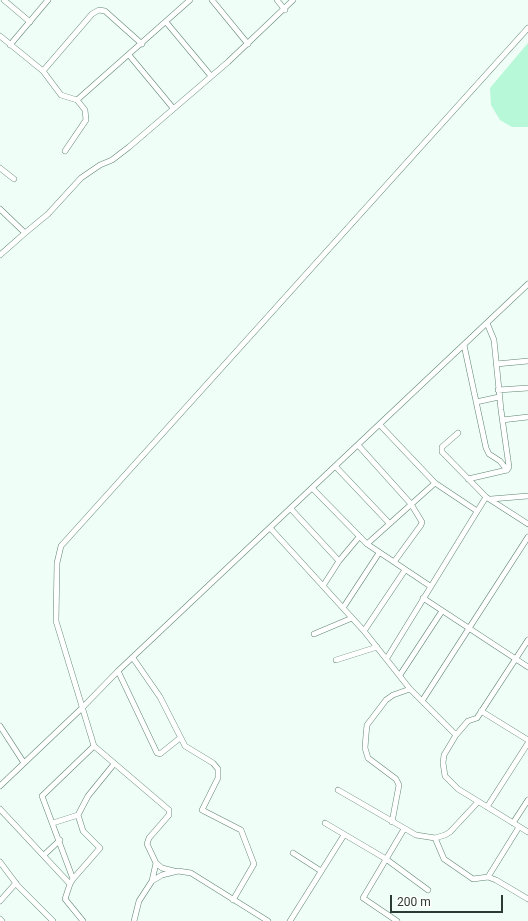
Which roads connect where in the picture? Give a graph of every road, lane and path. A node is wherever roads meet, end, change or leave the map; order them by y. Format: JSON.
{"nodes":[{"id":1,"x":4,"y":0,"type":"edge"},
{"id":2,"x":48,"y":0,"type":"edge"},
{"id":3,"x":190,"y":0,"type":"edge"},
{"id":4,"x":212,"y":0,"type":"edge"},
{"id":5,"x":277,"y":0,"type":"edge"},
{"id":6,"x":294,"y":0,"type":"edge"},
{"id":7,"x":285,"y":10,"type":"junction"},
{"id":8,"x":30,"y":22,"type":"junction"},
{"id":9,"x":166,"y":22,"type":"junction"},
{"id":10,"x":528,"y":28,"type":"edge"},
{"id":11,"x":0,"y":36,"type":"edge"},
{"id":12,"x":142,"y":44,"type":"junction"},
{"id":13,"x":248,"y":44,"type":"junction"},
{"id":14,"x":10,"y":45,"type":"junction"},
{"id":15,"x":129,"y":55,"type":"junction"},
{"id":16,"x":43,"y":70,"type":"junction"},
{"id":17,"x":211,"y":76,"type":"junction"},
{"id":18,"x":77,"y":100,"type":"junction"},
{"id":19,"x":173,"y":108,"type":"junction"},
{"id":20,"x":65,"y":150,"type":"dead end"},
{"id":21,"x":0,"y":168,"type":"edge"},
{"id":22,"x":14,"y":179,"type":"dead end"},
{"id":23,"x":0,"y":209,"type":"edge"},
{"id":24,"x":25,"y":233,"type":"junction"},
{"id":25,"x":0,"y":255,"type":"edge"},
{"id":26,"x":528,"y":284,"type":"edge"},
{"id":27,"x":522,"y":290,"type":"junction"},
{"id":28,"x":528,"y":294,"type":"edge"},
{"id":29,"x":487,"y":323,"type":"junction"},
{"id":30,"x":464,"y":345,"type":"junction"},
{"id":31,"x":528,"y":361,"type":"edge"},
{"id":32,"x":496,"y":364,"type":"junction"},
{"id":33,"x":528,"y":388,"type":"edge"},
{"id":34,"x":498,"y":390,"type":"junction"},
{"id":35,"x":499,"y":397,"type":"junction"},
{"id":36,"x":476,"y":402,"type":"junction"},
{"id":37,"x":528,"y":417,"type":"edge"},
{"id":38,"x":502,"y":420,"type":"junction"},
{"id":39,"x":380,"y":425,"type":"junction"},
{"id":40,"x":458,"y":433,"type":"dead end"},
{"id":41,"x":358,"y":445,"type":"junction"},
{"id":42,"x":336,"y":467,"type":"junction"},
{"id":43,"x":508,"y":470,"type":"junction"},
{"id":44,"x":468,"y":479,"type":"junction"},
{"id":45,"x":435,"y":483,"type":"junction"},
{"id":46,"x":313,"y":489,"type":"junction"},
{"id":47,"x":528,"y":496,"type":"edge"},
{"id":48,"x":488,"y":498,"type":"junction"},
{"id":49,"x":411,"y":504,"type":"junction"},
{"id":50,"x":291,"y":509,"type":"junction"},
{"id":51,"x":477,"y":511,"type":"junction"},
{"id":52,"x":389,"y":523,"type":"junction"},
{"id":53,"x":528,"y":524,"type":"edge"},
{"id":54,"x":271,"y":529,"type":"junction"},
{"id":55,"x":359,"y":537,"type":"junction"},
{"id":56,"x":528,"y":537,"type":"edge"},
{"id":57,"x":367,"y":544,"type":"junction"},
{"id":58,"x":379,"y":553,"type":"junction"},
{"id":59,"x":339,"y":561,"type":"junction"},
{"id":60,"x":394,"y":562,"type":"junction"},
{"id":61,"x":405,"y":570,"type":"junction"},
{"id":62,"x":323,"y":586,"type":"junction"},
{"id":63,"x":430,"y":586,"type":"junction"},
{"id":64,"x":423,"y":598,"type":"junction"},
{"id":65,"x":343,"y":608,"type":"junction"},
{"id":66,"x":442,"y":611,"type":"junction"},
{"id":67,"x":352,"y":618,"type":"junction"},
{"id":68,"x":469,"y":629,"type":"junction"},
{"id":69,"x":364,"y":630,"type":"junction"},
{"id":70,"x":314,"y":634,"type":"dead end"},
{"id":71,"x":528,"y":640,"type":"edge"},
{"id":72,"x":377,"y":647,"type":"junction"},
{"id":73,"x":133,"y":658,"type":"junction"},
{"id":74,"x":386,"y":658,"type":"junction"},
{"id":75,"x":515,"y":659,"type":"junction"},
{"id":76,"x":336,"y":660,"type":"dead end"},
{"id":77,"x":528,"y":667,"type":"edge"},
{"id":78,"x":118,"y":671,"type":"junction"},
{"id":79,"x":400,"y":674,"type":"junction"},
{"id":80,"x":410,"y":689,"type":"junction"},
{"id":81,"x":422,"y":701,"type":"junction"},
{"id":82,"x":82,"y":708,"type":"junction"},
{"id":83,"x":481,"y":711,"type":"junction"},
{"id":84,"x":0,"y":726,"type":"edge"},
{"id":85,"x":456,"y":735,"type":"junction"},
{"id":86,"x":180,"y":738,"type":"junction"},
{"id":87,"x":528,"y":740,"type":"edge"},
{"id":88,"x":528,"y":743,"type":"edge"},
{"id":89,"x":94,"y":746,"type":"junction"},
{"id":90,"x":24,"y":763,"type":"junction"},
{"id":91,"x":114,"y":764,"type":"junction"},
{"id":92,"x":0,"y":786,"type":"edge"},
{"id":93,"x":338,"y":790,"type":"dead end"},
{"id":94,"x":528,"y":800,"type":"edge"},
{"id":95,"x":478,"y":802,"type":"junction"},
{"id":96,"x":487,"y":807,"type":"junction"},
{"id":97,"x":0,"y":809,"type":"edge"},
{"id":98,"x":78,"y":815,"type":"junction"},
{"id":99,"x":392,"y":822,"type":"junction"},
{"id":100,"x":53,"y":823,"type":"junction"},
{"id":101,"x":325,"y":823,"type":"dead end"},
{"id":102,"x":513,"y":823,"type":"junction"},
{"id":103,"x":528,"y":825,"type":"edge"},
{"id":104,"x":520,"y":828,"type":"junction"},
{"id":105,"x":404,"y":829,"type":"junction"},
{"id":106,"x":528,"y":832,"type":"edge"},
{"id":107,"x":344,"y":835,"type":"junction"},
{"id":108,"x":435,"y":838,"type":"junction"},
{"id":109,"x":60,"y":840,"type":"junction"},
{"id":110,"x":293,"y":853,"type":"dead end"},
{"id":111,"x":44,"y":855,"type":"junction"},
{"id":112,"x":386,"y":859,"type":"junction"},
{"id":113,"x":0,"y":862,"type":"edge"},
{"id":114,"x":156,"y":863,"type":"junction"},
{"id":115,"x":174,"y":871,"type":"junction"},
{"id":116,"x":321,"y":871,"type":"junction"},
{"id":117,"x":488,"y":878,"type":"junction"},
{"id":118,"x":72,"y":881,"type":"junction"},
{"id":119,"x":152,"y":881,"type":"junction"},
{"id":120,"x":16,"y":883,"type":"junction"},
{"id":121,"x":428,"y":890,"type":"dead end"},
{"id":122,"x":528,"y":899,"type":"edge"},
{"id":123,"x":233,"y":900,"type":"junction"},
{"id":124,"x":0,"y":901,"type":"edge"},
{"id":125,"x":53,"y":921,"type":"edge"},
{"id":126,"x":83,"y":921,"type":"edge"},
{"id":127,"x":134,"y":921,"type":"edge"},
{"id":128,"x":268,"y":921,"type":"edge"},
{"id":129,"x":290,"y":921,"type":"edge"},
{"id":130,"x":396,"y":921,"type":"edge"}],
"edges":[{"from":1,"to":8,"type":"street"},
{"from":2,"to":8,"type":"street"},
{"from":3,"to":9,"type":"street"},
{"from":4,"to":13,"type":"street"},
{"from":5,"to":7,"type":"street"},
{"from":6,"to":7,"type":"street"},
{"from":7,"to":13,"type":"street"},
{"from":8,"to":14,"type":"street"},
{"from":9,"to":12,"type":"street"},
{"from":9,"to":17,"type":"street"},
{"from":10,"to":82,"type":"street"},
{"from":11,"to":14,"type":"street"},
{"from":12,"to":15,"type":"street"},
{"from":12,"to":16,"type":"street"},
{"from":13,"to":17,"type":"street"},
{"from":14,"to":16,"type":"street"},
{"from":15,"to":18,"type":"street"},
{"from":15,"to":19,"type":"street"},
{"from":16,"to":18,"type":"street"},
{"from":17,"to":19,"type":"street"},
{"from":18,"to":20,"type":"street"},
{"from":19,"to":24,"type":"street"},
{"from":21,"to":22,"type":"street"},
{"from":23,"to":24,"type":"street"},
{"from":24,"to":25,"type":"street"},
{"from":26,"to":27,"type":"street"},
{"from":27,"to":28,"type":"street"},
{"from":27,"to":29,"type":"street"},
{"from":29,"to":30,"type":"street"},
{"from":29,"to":32,"type":"street"},
{"from":30,"to":36,"type":"street"},
{"from":30,"to":39,"type":"street"},
{"from":31,"to":32,"type":"street"},
{"from":32,"to":34,"type":"street"},
{"from":33,"to":34,"type":"street"},
{"from":34,"to":35,"type":"street"},
{"from":35,"to":36,"type":"street"},
{"from":35,"to":38,"type":"street"},
{"from":36,"to":43,"type":"street"},
{"from":37,"to":38,"type":"street"},
{"from":38,"to":43,"type":"street"},
{"from":39,"to":41,"type":"street"},
{"from":39,"to":45,"type":"street"},
{"from":40,"to":44,"type":"street"},
{"from":41,"to":42,"type":"street"},
{"from":41,"to":49,"type":"street"},
{"from":42,"to":46,"type":"street"},
{"from":42,"to":52,"type":"street"},
{"from":43,"to":44,"type":"street"},
{"from":44,"to":48,"type":"street"},
{"from":45,"to":49,"type":"street"},
{"from":45,"to":51,"type":"street"},
{"from":46,"to":50,"type":"street"},
{"from":46,"to":55,"type":"street"},
{"from":47,"to":48,"type":"street"},
{"from":48,"to":51,"type":"street"},
{"from":48,"to":53,"type":"street"},
{"from":49,"to":52,"type":"street"},
{"from":49,"to":60,"type":"street"},
{"from":50,"to":54,"type":"street"},
{"from":50,"to":59,"type":"street"},
{"from":51,"to":63,"type":"street"},
{"from":52,"to":57,"type":"street"},
{"from":54,"to":62,"type":"street"},
{"from":54,"to":73,"type":"street"},
{"from":55,"to":57,"type":"street"},
{"from":55,"to":59,"type":"street"},
{"from":56,"to":68,"type":"street"},
{"from":57,"to":58,"type":"street"},
{"from":58,"to":60,"type":"street"},
{"from":58,"to":65,"type":"street"},
{"from":59,"to":62,"type":"street"},
{"from":60,"to":61,"type":"street"},
{"from":61,"to":63,"type":"street"},
{"from":61,"to":69,"type":"street"},
{"from":62,"to":65,"type":"street"},
{"from":63,"to":64,"type":"street"},
{"from":64,"to":66,"type":"street"},
{"from":64,"to":74,"type":"street"},
{"from":65,"to":67,"type":"street"},
{"from":66,"to":68,"type":"street"},
{"from":66,"to":79,"type":"street"},
{"from":67,"to":69,"type":"street"},
{"from":67,"to":70,"type":"street"},
{"from":68,"to":75,"type":"street"},
{"from":68,"to":81,"type":"street"},
{"from":69,"to":72,"type":"street"},
{"from":71,"to":75,"type":"street"},
{"from":72,"to":74,"type":"street"},
{"from":72,"to":76,"type":"street"},
{"from":73,"to":78,"type":"street"},
{"from":73,"to":86,"type":"street"},
{"from":74,"to":79,"type":"street"},
{"from":75,"to":77,"type":"street"},
{"from":75,"to":83,"type":"street"},
{"from":78,"to":82,"type":"street"},
{"from":78,"to":86,"type":"street"},
{"from":79,"to":80,"type":"street"},
{"from":80,"to":81,"type":"street"},
{"from":80,"to":99,"type":"street"},
{"from":81,"to":85,"type":"street"},
{"from":82,"to":89,"type":"street"},
{"from":82,"to":90,"type":"street"},
{"from":83,"to":85,"type":"street"},
{"from":83,"to":87,"type":"street"},
{"from":84,"to":90,"type":"street"},
{"from":85,"to":95,"type":"street"},
{"from":86,"to":123,"type":"street"},
{"from":88,"to":96,"type":"street"},
{"from":89,"to":91,"type":"street"},
{"from":89,"to":100,"type":"street"},
{"from":90,"to":92,"type":"street"},
{"from":91,"to":98,"type":"street"},
{"from":91,"to":114,"type":"street"},
{"from":93,"to":99,"type":"street"},
{"from":94,"to":102,"type":"street"},
{"from":95,"to":96,"type":"street"},
{"from":95,"to":108,"type":"street"},
{"from":96,"to":102,"type":"street"},
{"from":97,"to":111,"type":"street"},
{"from":98,"to":100,"type":"street"},
{"from":98,"to":118,"type":"street"},
{"from":99,"to":105,"type":"street"},
{"from":100,"to":109,"type":"street"},
{"from":101,"to":107,"type":"street"},
{"from":102,"to":104,"type":"street"},
{"from":103,"to":104,"type":"street"},
{"from":104,"to":106,"type":"street"},
{"from":104,"to":117,"type":"street"},
{"from":105,"to":108,"type":"street"},
{"from":105,"to":112,"type":"street"},
{"from":107,"to":112,"type":"street"},
{"from":107,"to":116,"type":"street"},
{"from":108,"to":117,"type":"street"},
{"from":109,"to":111,"type":"street"},
{"from":109,"to":118,"type":"street"},
{"from":110,"to":116,"type":"street"},
{"from":111,"to":118,"type":"street"},
{"from":112,"to":121,"type":"street"},
{"from":112,"to":130,"type":"street"},
{"from":113,"to":120,"type":"street"},
{"from":114,"to":115,"type":"street"},
{"from":114,"to":119,"type":"street"},
{"from":115,"to":119,"type":"street"},
{"from":115,"to":123,"type":"street"},
{"from":116,"to":129,"type":"street"},
{"from":117,"to":122,"type":"street"},
{"from":118,"to":126,"type":"street"},
{"from":119,"to":127,"type":"street"},
{"from":120,"to":124,"type":"street"},
{"from":120,"to":125,"type":"street"},
{"from":123,"to":128,"type":"street"}]}
